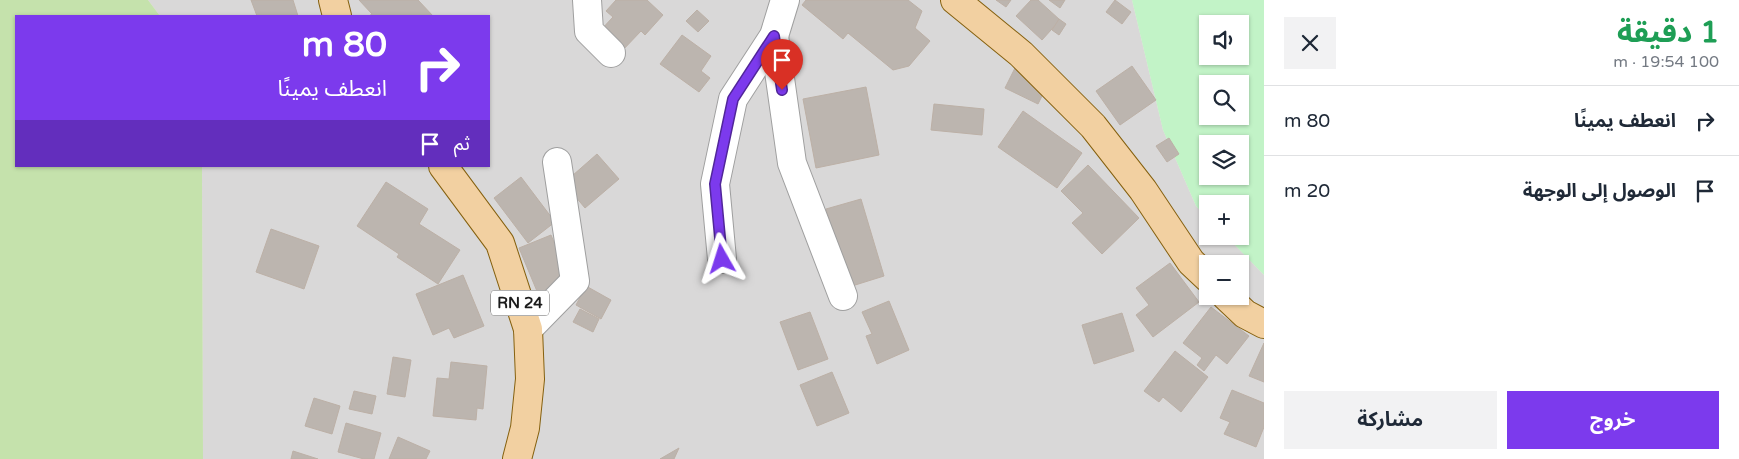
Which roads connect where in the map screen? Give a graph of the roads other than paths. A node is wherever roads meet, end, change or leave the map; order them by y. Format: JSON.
{"nodes":[{"id":1,"x":333,"y":0,"type":"edge"},
{"id":2,"x":587,"y":0,"type":"edge"},
{"id":3,"x":786,"y":0,"type":"edge"},
{"id":4,"x":954,"y":0,"type":"edge"},
{"id":5,"x":337,"y":15,"type":"edge"},
{"id":6,"x":774,"y":36,"type":"junction"},
{"id":7,"x":611,"y":53,"type":"dead end"},
{"id":8,"x":557,"y":162,"type":"dead end"},
{"id":9,"x":444,"y":167,"type":"edge"},
{"id":10,"x":722,"y":259,"type":"dead end"},
{"id":11,"x":1199,"y":270,"type":"edge"},
{"id":12,"x":843,"y":296,"type":"dead end"},
{"id":13,"x":1235,"y":305,"type":"edge"},
{"id":14,"x":1264,"y":324,"type":"edge"},
{"id":15,"x":528,"y":329,"type":"junction"},
{"id":16,"x":517,"y":459,"type":"edge"}],
"edges":[{"from":1,"to":5,"type":"main road"},
{"from":2,"to":7,"type":"street"},
{"from":3,"to":6,"type":"street"},
{"from":4,"to":11,"type":"main road"},
{"from":6,"to":10,"type":"street"},
{"from":6,"to":12,"type":"street"},
{"from":8,"to":15,"type":"street"},
{"from":9,"to":15,"type":"main road","number":"RN 24"},
{"from":13,"to":14,"type":"main road"},
{"from":15,"to":16,"type":"main road","number":"RN 24"}]}
